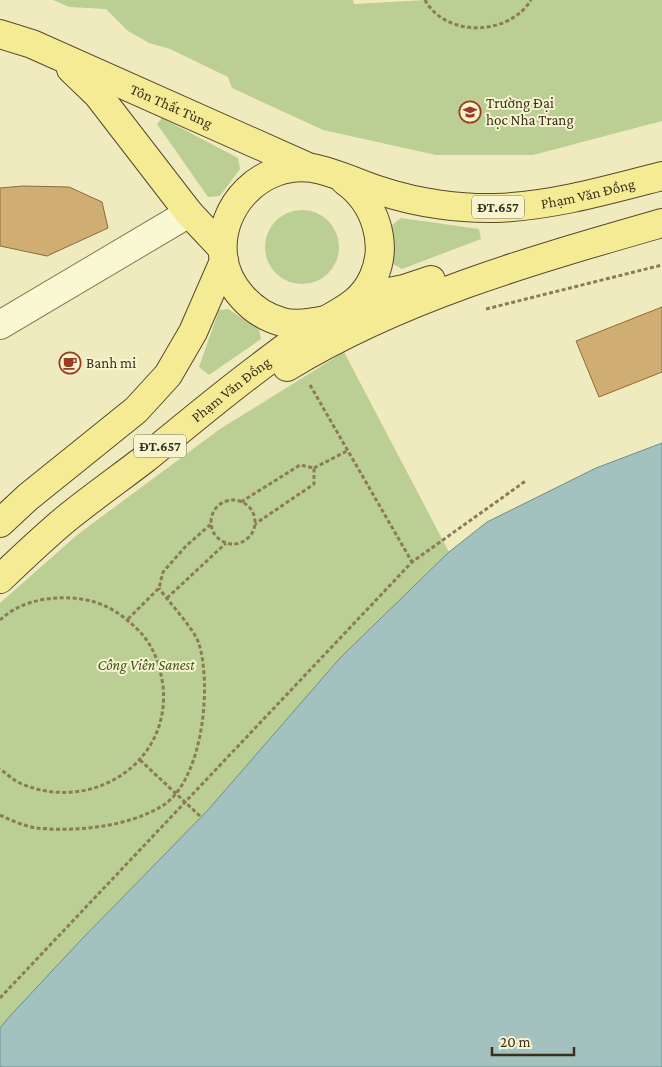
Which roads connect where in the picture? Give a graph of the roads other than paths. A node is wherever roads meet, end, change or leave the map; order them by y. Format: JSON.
{"nodes":[{"id":1,"x":0,"y":34,"type":"edge"},
{"id":2,"x":32,"y":44,"type":"junction"},
{"id":3,"x":324,"y":172,"type":"junction"},
{"id":4,"x":662,"y":176,"type":"edge"},
{"id":5,"x":189,"y":213,"type":"junction"},
{"id":6,"x":662,"y":218,"type":"edge"},
{"id":7,"x":662,"y":223,"type":"edge"},
{"id":8,"x":223,"y":254,"type":"junction"},
{"id":9,"x":360,"y":298,"type":"junction"},
{"id":10,"x":326,"y":320,"type":"junction"},
{"id":11,"x":0,"y":325,"type":"edge"},
{"id":12,"x":145,"y":458,"type":"junction"},
{"id":13,"x":0,"y":523,"type":"edge"},
{"id":14,"x":0,"y":579,"type":"edge"}],
"edges":[{"from":1,"to":2,"type":"main road","name":"Tôn Thất Tùng"},
{"from":2,"to":3,"type":"main road","name":"Tôn Thất Tùng"},
{"from":2,"to":5,"type":"main road","name":"Tôn Thất Tùng"},
{"from":3,"to":4,"type":"main road","name":"Phạm Văn Đồng","number":"ĐT.657"},
{"from":3,"to":8,"type":"main road","name":"Phạm Văn Đồng","number":"ĐT.657"},
{"from":3,"to":9,"type":"main road","name":"Phạm Văn Đồng","number":"ĐT.657"},
{"from":5,"to":8,"type":"main road","name":"Tôn Thất Tùng"},
{"from":5,"to":11,"type":"street"},
{"from":6,"to":9,"type":"main road","name":"Phạm Văn Đồng","number":"ĐT.657"},
{"from":7,"to":12,"type":"main road"},
{"from":8,"to":10,"type":"main road","name":"Phạm Văn Đồng","number":"ĐT.657"},
{"from":8,"to":13,"type":"main road","name":"Phạm Văn Đồng","number":"ĐT.657"},
{"from":9,"to":10,"type":"main road","name":"Phạm Văn Đồng","number":"ĐT.657"},
{"from":10,"to":12,"type":"main road","name":"Phạm Văn Đồng","number":"ĐT.657"},
{"from":12,"to":14,"type":"main road","name":"Phạm Văn Đồng","number":"ĐT.657"}]}
